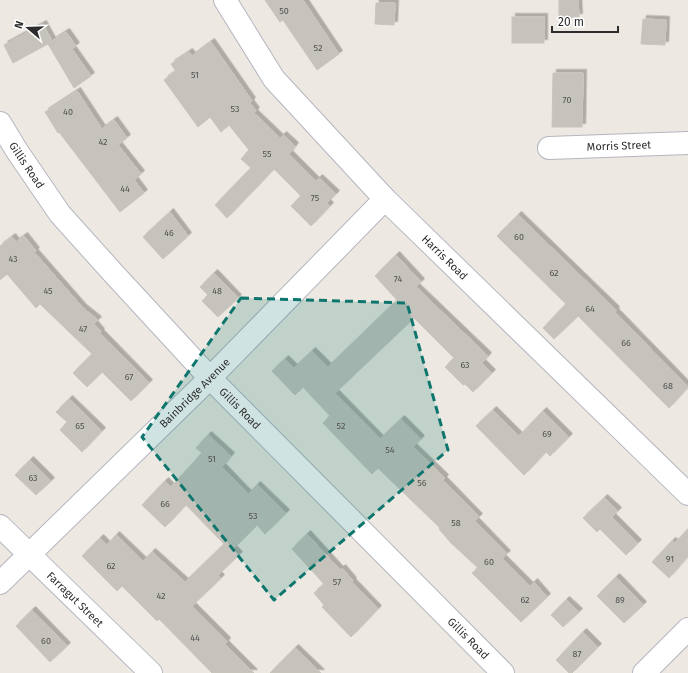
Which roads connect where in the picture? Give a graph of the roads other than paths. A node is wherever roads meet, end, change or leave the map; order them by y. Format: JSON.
{"nodes":[{"id":1,"x":225,"y":0,"type":"edge"},
{"id":2,"x":0,"y":123,"type":"edge"},
{"id":3,"x":688,"y":143,"type":"edge"},
{"id":4,"x":549,"y":148,"type":"dead end"},
{"id":5,"x":385,"y":199,"type":"junction"},
{"id":6,"x":210,"y":378,"type":"junction"},
{"id":7,"x":688,"y":494,"type":"edge"},
{"id":8,"x":0,"y":526,"type":"edge"},
{"id":9,"x":28,"y":555,"type":"junction"},
{"id":10,"x":0,"y":583,"type":"edge"},
{"id":11,"x":688,"y":629,"type":"edge"},
{"id":12,"x":151,"y":673,"type":"edge"},
{"id":13,"x":503,"y":673,"type":"edge"},
{"id":14,"x":644,"y":673,"type":"edge"}],
"edges":[{"from":1,"to":5,"type":"street","name":"Harris Road"},
{"from":2,"to":6,"type":"street","name":"Gillis Road"},
{"from":3,"to":4,"type":"street","name":"Morris Street"},
{"from":5,"to":6,"type":"street","name":"Bainbridge Avenue"},
{"from":5,"to":7,"type":"street","name":"Harris Road"},
{"from":6,"to":9,"type":"street","name":"Bainbridge Avenue"},
{"from":6,"to":13,"type":"street","name":"Gillis Road"},
{"from":8,"to":9,"type":"street","name":"Farragut Street"},
{"from":9,"to":10,"type":"street","name":"Bainbridge Avenue"},
{"from":9,"to":12,"type":"street","name":"Farragut Street"},
{"from":11,"to":14,"type":"street"}]}
